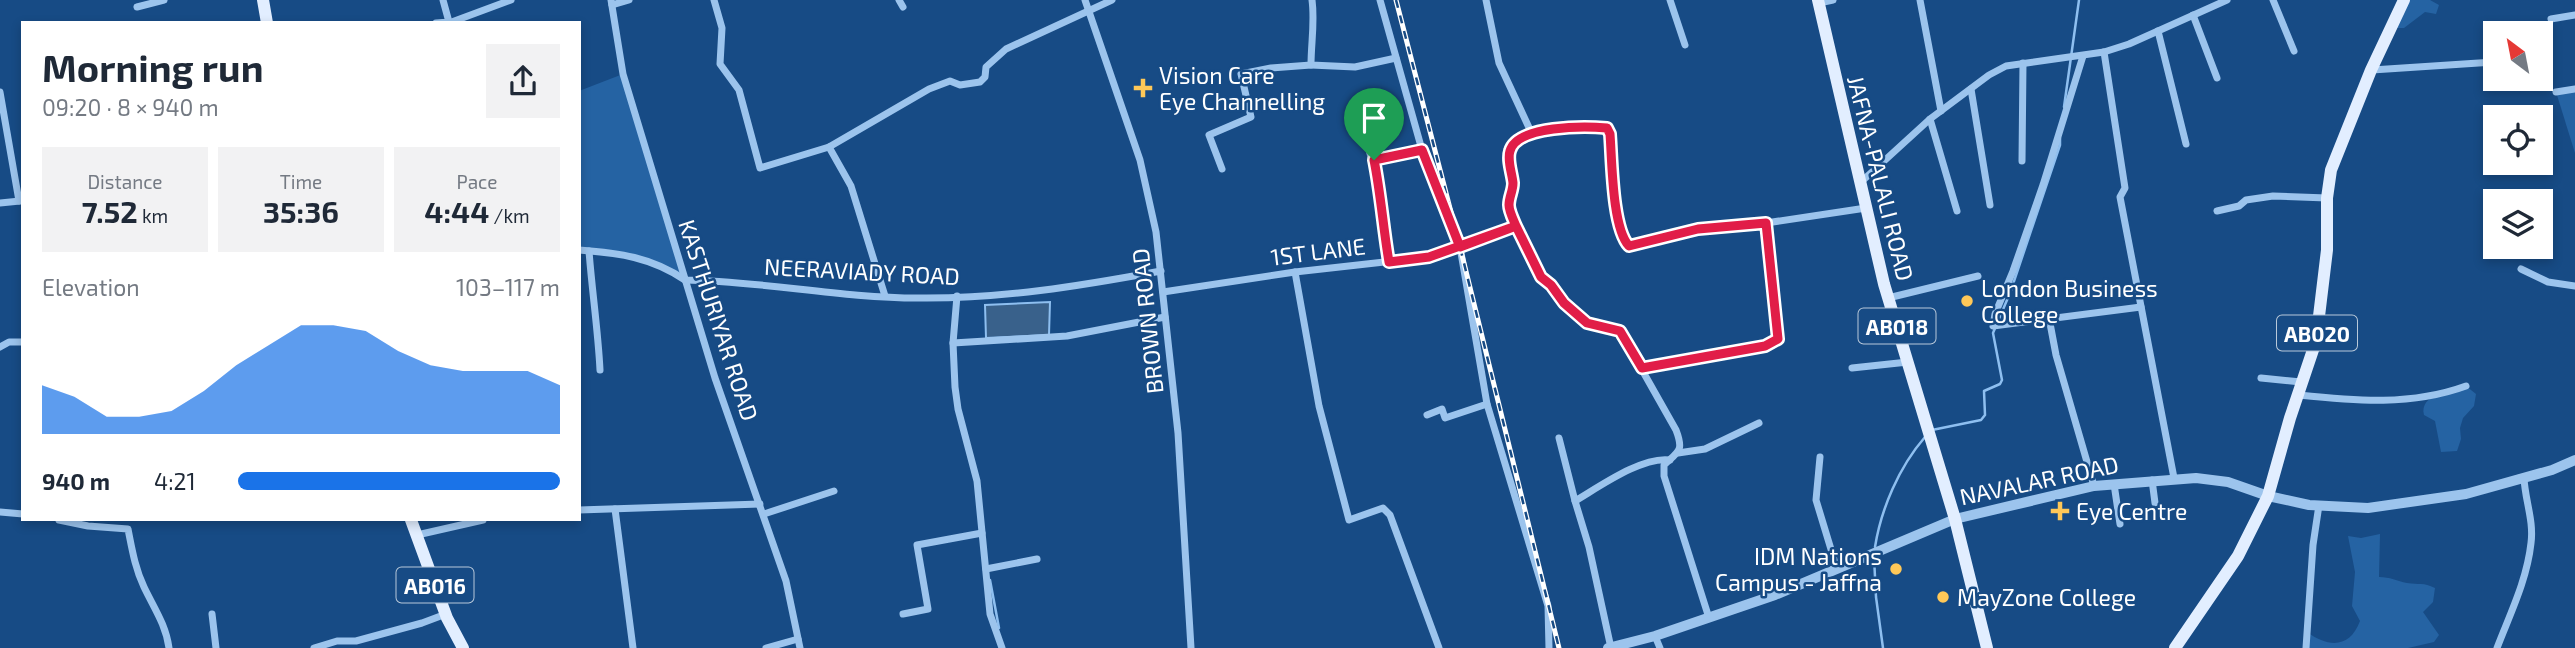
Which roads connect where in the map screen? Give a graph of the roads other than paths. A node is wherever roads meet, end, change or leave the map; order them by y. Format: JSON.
{"nodes":[{"id":1,"x":164,"y":0,"type":"edge"},
{"id":2,"x":263,"y":0,"type":"edge"},
{"id":3,"x":443,"y":0,"type":"edge"},
{"id":4,"x":512,"y":0,"type":"edge"},
{"id":5,"x":629,"y":0,"type":"edge"},
{"id":6,"x":714,"y":0,"type":"edge"},
{"id":7,"x":1085,"y":0,"type":"edge"},
{"id":8,"x":1112,"y":0,"type":"edge"},
{"id":9,"x":1312,"y":0,"type":"edge"},
{"id":10,"x":1380,"y":0,"type":"edge"},
{"id":11,"x":1486,"y":0,"type":"edge"},
{"id":12,"x":1670,"y":0,"type":"edge"},
{"id":13,"x":1833,"y":0,"type":"edge"},
{"id":14,"x":1920,"y":0,"type":"edge"},
{"id":15,"x":2227,"y":0,"type":"edge"},
{"id":16,"x":2273,"y":0,"type":"edge"},
{"id":17,"x":2403,"y":0,"type":"edge"},
{"id":18,"x":1818,"y":1,"type":"edge"},
{"id":19,"x":612,"y":3,"type":"edge"},
{"id":20,"x":137,"y":7,"type":"dead end"},
{"id":21,"x":1089,"y":12,"type":"junction"},
{"id":22,"x":2193,"y":15,"type":"junction"},
{"id":23,"x":2575,"y":15,"type":"edge"},
{"id":24,"x":2551,"y":19,"type":"dead end"},
{"id":25,"x":267,"y":21,"type":"edge"},
{"id":26,"x":449,"y":21,"type":"edge"},
{"id":27,"x":452,"y":21,"type":"edge"},
{"id":28,"x":2158,"y":31,"type":"junction"},
{"id":29,"x":1685,"y":44,"type":"dead end"},
{"id":30,"x":2294,"y":51,"type":"dead end"},
{"id":31,"x":2104,"y":52,"type":"junction"},
{"id":32,"x":2083,"y":56,"type":"junction"},
{"id":33,"x":1395,"y":58,"type":"junction"},
{"id":34,"x":2023,"y":63,"type":"junction"},
{"id":35,"x":2483,"y":63,"type":"edge"},
{"id":36,"x":1311,"y":65,"type":"junction"},
{"id":37,"x":2371,"y":70,"type":"junction"},
{"id":38,"x":2217,"y":78,"type":"dead end"},
{"id":39,"x":1970,"y":89,"type":"junction"},
{"id":40,"x":2575,"y":89,"type":"edge"},
{"id":41,"x":0,"y":92,"type":"edge"},
{"id":42,"x":2556,"y":92,"type":"dead end"},
{"id":43,"x":1941,"y":111,"type":"junction"},
{"id":44,"x":1930,"y":119,"type":"junction"},
{"id":45,"x":1362,"y":122,"type":"dead end"},
{"id":46,"x":1531,"y":134,"type":"junction"},
{"id":47,"x":2186,"y":144,"type":"dead end"},
{"id":48,"x":829,"y":147,"type":"junction"},
{"id":49,"x":1422,"y":150,"type":"junction"},
{"id":50,"x":1374,"y":160,"type":"junction"},
{"id":51,"x":2022,"y":161,"type":"dead end"},
{"id":52,"x":1223,"y":169,"type":"dead end"},
{"id":53,"x":1860,"y":183,"type":"junction"},
{"id":54,"x":2327,"y":198,"type":"junction"},
{"id":55,"x":21,"y":202,"type":"edge"},
{"id":56,"x":0,"y":203,"type":"edge"},
{"id":57,"x":1990,"y":205,"type":"dead end"},
{"id":58,"x":1866,"y":208,"type":"junction"},
{"id":59,"x":1956,"y":211,"type":"dead end"},
{"id":60,"x":2217,"y":211,"type":"dead end"},
{"id":61,"x":1766,"y":223,"type":"junction"},
{"id":62,"x":1516,"y":226,"type":"junction"},
{"id":63,"x":1460,"y":247,"type":"junction"},
{"id":64,"x":581,"y":250,"type":"edge"},
{"id":65,"x":589,"y":251,"type":"junction"},
{"id":66,"x":1389,"y":262,"type":"junction"},
{"id":67,"x":2521,"y":269,"type":"dead end"},
{"id":68,"x":1161,"y":271,"type":"junction"},
{"id":69,"x":1295,"y":272,"type":"junction"},
{"id":70,"x":1978,"y":276,"type":"dead end"},
{"id":71,"x":685,"y":280,"type":"junction"},
{"id":72,"x":2575,"y":286,"type":"edge"},
{"id":73,"x":1163,"y":292,"type":"junction"},
{"id":74,"x":885,"y":296,"type":"junction"},
{"id":75,"x":957,"y":296,"type":"junction"},
{"id":76,"x":1888,"y":298,"type":"junction"},
{"id":77,"x":2141,"y":307,"type":"junction"},
{"id":78,"x":1165,"y":317,"type":"junction"},
{"id":79,"x":2049,"y":318,"type":"junction"},
{"id":80,"x":21,"y":341,"type":"edge"},
{"id":81,"x":953,"y":343,"type":"junction"},
{"id":82,"x":0,"y":347,"type":"edge"},
{"id":83,"x":1908,"y":362,"type":"junction"},
{"id":84,"x":1642,"y":368,"type":"junction"},
{"id":85,"x":1852,"y":368,"type":"dead end"},
{"id":86,"x":600,"y":370,"type":"dead end"},
{"id":87,"x":2261,"y":378,"type":"dead end"},
{"id":88,"x":2466,"y":386,"type":"dead end"},
{"id":89,"x":2300,"y":388,"type":"junction"},
{"id":90,"x":1487,"y":404,"type":"junction"},
{"id":91,"x":1426,"y":415,"type":"dead end"},
{"id":92,"x":1759,"y":422,"type":"dead end"},
{"id":93,"x":1559,"y":438,"type":"dead end"},
{"id":94,"x":1678,"y":453,"type":"junction"},
{"id":95,"x":1820,"y":457,"type":"dead end"},
{"id":96,"x":1670,"y":460,"type":"junction"},
{"id":97,"x":2575,"y":460,"type":"edge"},
{"id":98,"x":2174,"y":478,"type":"junction"},
{"id":99,"x":2524,"y":478,"type":"junction"},
{"id":100,"x":2152,"y":480,"type":"junction"},
{"id":101,"x":2114,"y":484,"type":"junction"},
{"id":102,"x":2094,"y":486,"type":"junction"},
{"id":103,"x":834,"y":491,"type":"dead end"},
{"id":104,"x":2268,"y":496,"type":"junction"},
{"id":105,"x":1575,"y":501,"type":"junction"},
{"id":106,"x":2155,"y":503,"type":"dead end"},
{"id":107,"x":760,"y":504,"type":"junction"},
{"id":108,"x":2319,"y":505,"type":"junction"},
{"id":109,"x":615,"y":509,"type":"junction"},
{"id":110,"x":581,"y":510,"type":"edge"},
{"id":111,"x":0,"y":512,"type":"edge"},
{"id":112,"x":21,"y":514,"type":"edge"},
{"id":113,"x":764,"y":514,"type":"junction"},
{"id":114,"x":1955,"y":519,"type":"junction"},
{"id":115,"x":65,"y":521,"type":"edge"},
{"id":116,"x":128,"y":521,"type":"edge"},
{"id":117,"x":411,"y":521,"type":"edge"},
{"id":118,"x":478,"y":521,"type":"edge"},
{"id":119,"x":2120,"y":524,"type":"dead end"},
{"id":120,"x":128,"y":529,"type":"junction"},
{"id":121,"x":982,"y":533,"type":"junction"},
{"id":122,"x":417,"y":536,"type":"junction"},
{"id":123,"x":1037,"y":559,"type":"dead end"},
{"id":124,"x":986,"y":569,"type":"junction"},
{"id":125,"x":1837,"y":569,"type":"junction"},
{"id":126,"x":212,"y":614,"type":"dead end"},
{"id":127,"x":446,"y":614,"type":"junction"},
{"id":128,"x":903,"y":614,"type":"dead end"},
{"id":129,"x":1709,"y":618,"type":"junction"},
{"id":130,"x":1655,"y":636,"type":"junction"},
{"id":131,"x":798,"y":639,"type":"junction"},
{"id":132,"x":169,"y":648,"type":"edge"},
{"id":133,"x":216,"y":648,"type":"edge"},
{"id":134,"x":314,"y":648,"type":"edge"},
{"id":135,"x":463,"y":648,"type":"edge"},
{"id":136,"x":633,"y":648,"type":"edge"},
{"id":137,"x":766,"y":648,"type":"edge"},
{"id":138,"x":800,"y":648,"type":"edge"},
{"id":139,"x":1002,"y":648,"type":"edge"},
{"id":140,"x":1191,"y":648,"type":"edge"},
{"id":141,"x":1439,"y":648,"type":"edge"},
{"id":142,"x":1549,"y":648,"type":"edge"},
{"id":143,"x":1610,"y":648,"type":"edge"},
{"id":144,"x":1660,"y":648,"type":"edge"},
{"id":145,"x":1987,"y":648,"type":"edge"},
{"id":146,"x":2175,"y":648,"type":"edge"},
{"id":147,"x":2306,"y":648,"type":"edge"},
{"id":148,"x":2497,"y":648,"type":"edge"}],
"edges":[{"from":1,"to":20,"type":"street"},
{"from":2,"to":25,"type":"main road"},
{"from":3,"to":26,"type":"street"},
{"from":4,"to":27,"type":"street"},
{"from":5,"to":19,"type":"street"},
{"from":6,"to":48,"type":"street"},
{"from":7,"to":21,"type":"street","name":"BROWN ROAD"},
{"from":8,"to":21,"type":"street"},
{"from":9,"to":36,"type":"street"},
{"from":10,"to":33,"type":"street"},
{"from":11,"to":46,"type":"street"},
{"from":12,"to":29,"type":"street"},
{"from":13,"to":18,"type":"street"},
{"from":14,"to":43,"type":"street"},
{"from":15,"to":22,"type":"street"},
{"from":16,"to":30,"type":"street"},
{"from":17,"to":37,"type":"main road","number":"AB020"},
{"from":18,"to":53,"type":"main road","name":"JAFNA-PALALI ROAD","number":"AB018"},
{"from":19,"to":71,"type":"street","name":"KASTHURIYAR ROAD"},
{"from":21,"to":48,"type":"street"},
{"from":21,"to":68,"type":"street","name":"BROWN ROAD"},
{"from":22,"to":28,"type":"street"},
{"from":22,"to":38,"type":"street"},
{"from":23,"to":24,"type":"street"},
{"from":28,"to":31,"type":"street"},
{"from":28,"to":47,"type":"street"},
{"from":31,"to":32,"type":"street"},
{"from":31,"to":77,"type":"street"},
{"from":32,"to":34,"type":"street"},
{"from":32,"to":79,"type":"street"},
{"from":33,"to":36,"type":"street"},
{"from":33,"to":49,"type":"street"},
{"from":34,"to":39,"type":"street"},
{"from":34,"to":51,"type":"street"},
{"from":35,"to":37,"type":"street"},
{"from":36,"to":52,"type":"street"},
{"from":37,"to":54,"type":"main road","number":"AB020"},
{"from":39,"to":43,"type":"street"},
{"from":39,"to":57,"type":"street"},
{"from":40,"to":42,"type":"street"},
{"from":41,"to":55,"type":"street"},
{"from":43,"to":44,"type":"street"},
{"from":44,"to":53,"type":"street"},
{"from":44,"to":59,"type":"street"},
{"from":45,"to":50,"type":"street"},
{"from":46,"to":61,"type":"street"},
{"from":46,"to":62,"type":"street"},
{"from":48,"to":74,"type":"street"},
{"from":49,"to":50,"type":"street"},
{"from":49,"to":63,"type":"street"},
{"from":50,"to":66,"type":"street"},
{"from":53,"to":58,"type":"main road","name":"JAFNA-PALALI ROAD","number":"AB018"},
{"from":54,"to":60,"type":"street"},
{"from":54,"to":89,"type":"main road","number":"AB020"},
{"from":55,"to":56,"type":"street"},
{"from":58,"to":61,"type":"street"},
{"from":58,"to":76,"type":"main road","name":"JAFNA-PALALI ROAD","number":"AB018"},
{"from":61,"to":84,"type":"street"},
{"from":62,"to":63,"type":"street","name":"1ST LANE"},
{"from":62,"to":84,"type":"street"},
{"from":63,"to":66,"type":"street","name":"1ST LANE"},
{"from":63,"to":90,"type":"street"},
{"from":64,"to":65,"type":"street"},
{"from":65,"to":71,"type":"street"},
{"from":65,"to":86,"type":"street"},
{"from":66,"to":69,"type":"street","name":"1ST LANE"},
{"from":67,"to":72,"type":"street"},
{"from":68,"to":73,"type":"street","name":"BROWN ROAD"},
{"from":68,"to":75,"type":"street","name":"NEERAVIADY ROAD"},
{"from":69,"to":73,"type":"street","name":"1ST LANE"},
{"from":69,"to":141,"type":"street"},
{"from":70,"to":76,"type":"street"},
{"from":71,"to":74,"type":"street","name":"NEERAVIADY ROAD"},
{"from":71,"to":107,"type":"street","name":"KASTHURIYAR ROAD"},
{"from":73,"to":78,"type":"street","name":"BROWN ROAD"},
{"from":74,"to":75,"type":"street","name":"NEERAVIADY ROAD"},
{"from":75,"to":81,"type":"street"},
{"from":76,"to":83,"type":"main road","name":"JAFNA-PALALI ROAD","number":"AB018"},
{"from":77,"to":79,"type":"street"},
{"from":77,"to":98,"type":"street"},
{"from":78,"to":81,"type":"street"},
{"from":78,"to":140,"type":"street","name":"BROWN ROAD"},
{"from":79,"to":102,"type":"street"},
{"from":80,"to":82,"type":"street"},
{"from":81,"to":121,"type":"street"},
{"from":83,"to":85,"type":"street"},
{"from":83,"to":114,"type":"main road","name":"JAFNA-PALALI ROAD","number":"AB018"},
{"from":84,"to":94,"type":"street"},
{"from":87,"to":89,"type":"street"},
{"from":88,"to":89,"type":"street"},
{"from":89,"to":104,"type":"main road","number":"AB020"},
{"from":90,"to":91,"type":"street"},
{"from":90,"to":142,"type":"street"},
{"from":92,"to":94,"type":"street"},
{"from":93,"to":105,"type":"street"},
{"from":94,"to":96,"type":"street"},
{"from":95,"to":125,"type":"street"},
{"from":96,"to":105,"type":"street"},
{"from":96,"to":129,"type":"street"},
{"from":97,"to":99,"type":"street","name":"NAVALAR ROAD"},
{"from":98,"to":100,"type":"street","name":"NAVALAR ROAD"},
{"from":98,"to":104,"type":"street","name":"NAVALAR ROAD"},
{"from":99,"to":108,"type":"street","name":"NAVALAR ROAD"},
{"from":99,"to":148,"type":"street"},
{"from":100,"to":101,"type":"street","name":"NAVALAR ROAD"},
{"from":100,"to":106,"type":"street"},
{"from":101,"to":102,"type":"street","name":"NAVALAR ROAD"},
{"from":101,"to":119,"type":"street"},
{"from":102,"to":114,"type":"street","name":"NAVALAR ROAD"},
{"from":103,"to":113,"type":"street"},
{"from":104,"to":108,"type":"street","name":"NAVALAR ROAD"},
{"from":104,"to":146,"type":"main road","number":"AB020"},
{"from":105,"to":143,"type":"street"},
{"from":107,"to":109,"type":"street"},
{"from":107,"to":113,"type":"street","name":"KASTHURIYAR ROAD"},
{"from":108,"to":147,"type":"street"},
{"from":109,"to":110,"type":"street"},
{"from":109,"to":136,"type":"street"},
{"from":111,"to":112,"type":"street"},
{"from":113,"to":131,"type":"street","name":"KASTHURIYAR ROAD"},
{"from":114,"to":125,"type":"street","name":"NAVALAR ROAD"},
{"from":114,"to":145,"type":"main road","name":"JAFNA-PALALI ROAD","number":"AB018"},
{"from":115,"to":120,"type":"street"},
{"from":116,"to":120,"type":"street"},
{"from":117,"to":122,"type":"main road","number":"AB016"},
{"from":118,"to":122,"type":"street"},
{"from":120,"to":132,"type":"street"},
{"from":121,"to":124,"type":"street"},
{"from":121,"to":128,"type":"street"},
{"from":122,"to":127,"type":"main road","number":"AB016"},
{"from":123,"to":124,"type":"street"},
{"from":124,"to":139,"type":"street"},
{"from":125,"to":129,"type":"street","name":"NAVALAR ROAD"},
{"from":126,"to":133,"type":"street"},
{"from":127,"to":134,"type":"street"},
{"from":127,"to":135,"type":"main road","number":"AB016"},
{"from":129,"to":130,"type":"street","name":"NAVALAR ROAD"},
{"from":130,"to":143,"type":"street","name":"NAVALAR ROAD"},
{"from":130,"to":144,"type":"street"},
{"from":131,"to":137,"type":"street"},
{"from":131,"to":138,"type":"street","name":"KASTHURIYAR ROAD"}]}
